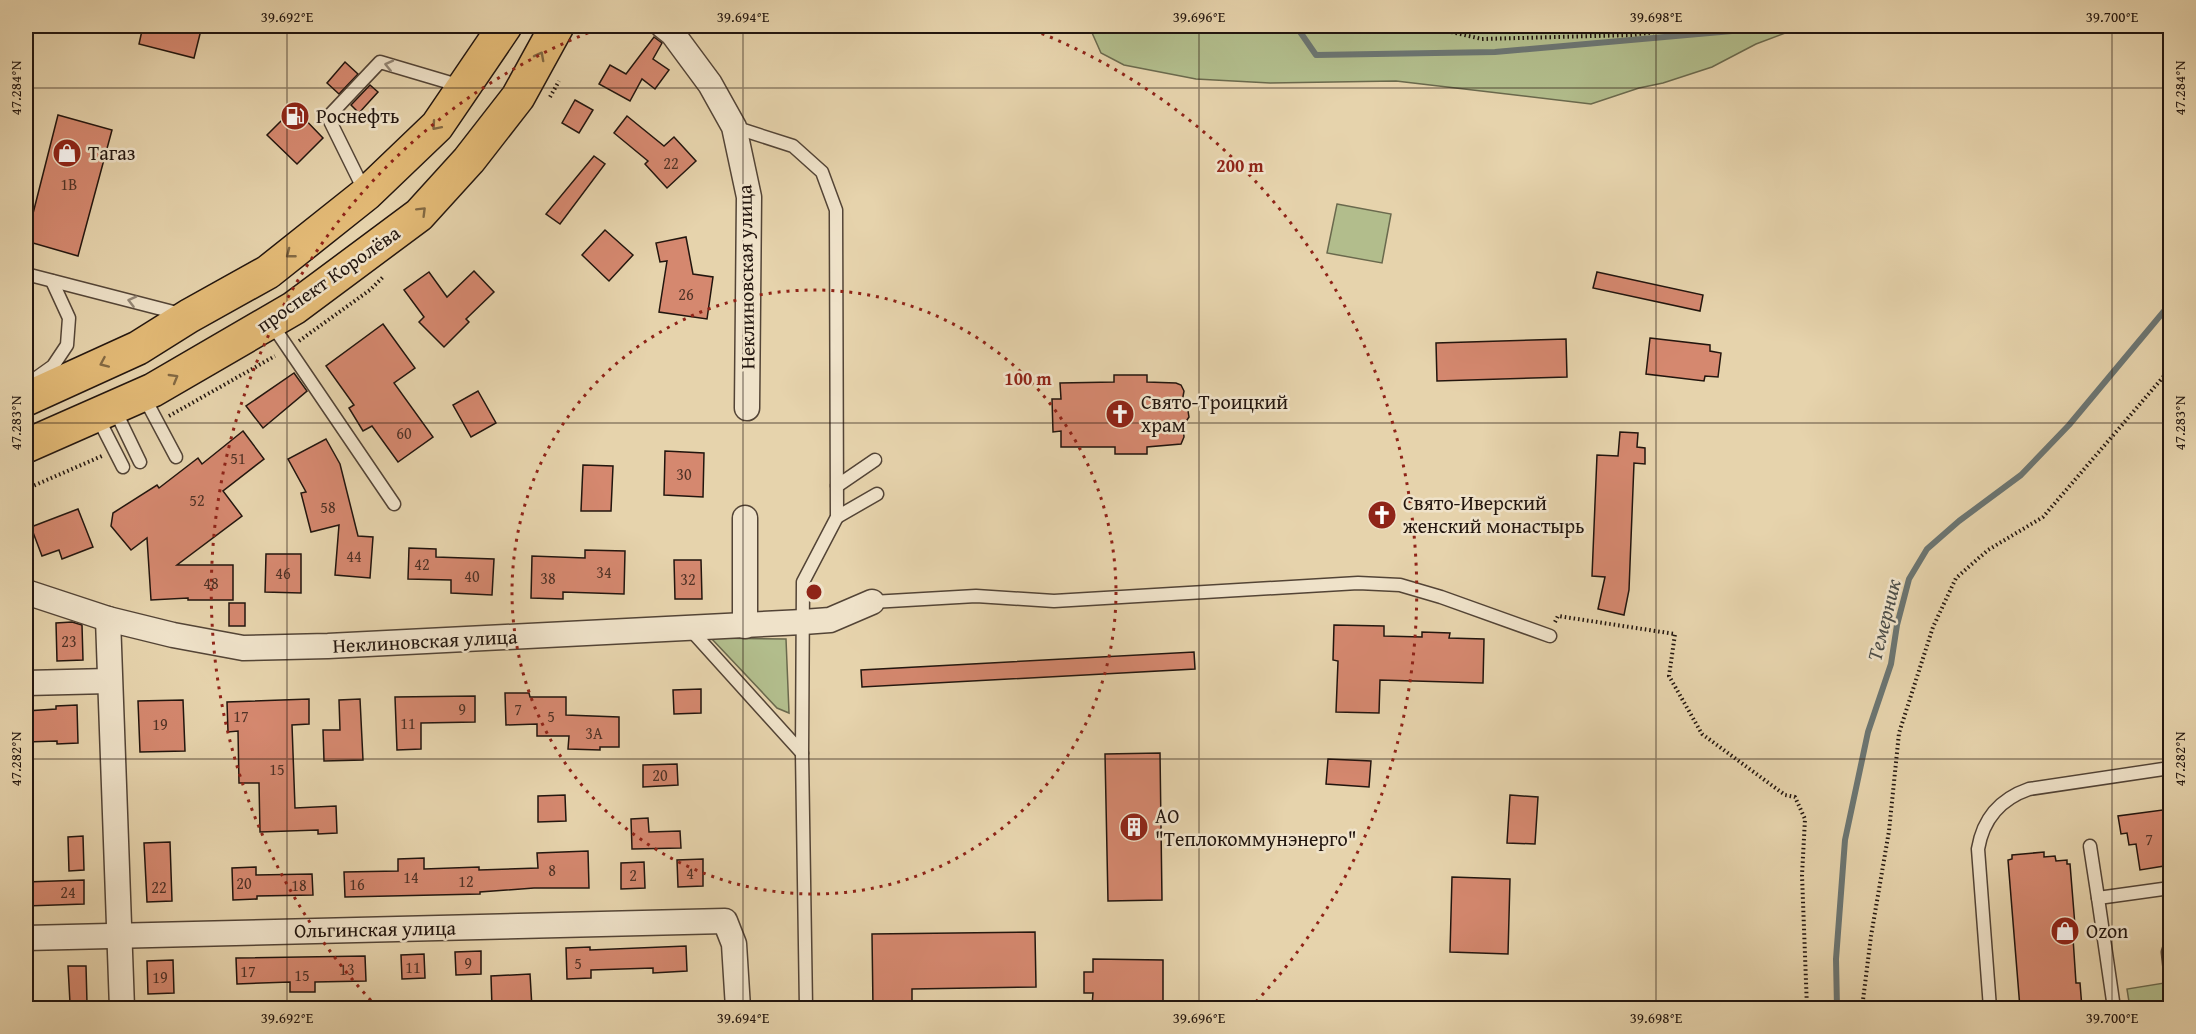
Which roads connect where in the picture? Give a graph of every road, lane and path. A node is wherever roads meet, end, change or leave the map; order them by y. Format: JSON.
{"nodes":[{"id":1,"x":505,"y":26,"type":"edge"},
{"id":2,"x":556,"y":26,"type":"edge"},
{"id":3,"x":663,"y":26,"type":"edge"},
{"id":4,"x":1425,"y":26,"type":"edge"},
{"id":5,"x":1702,"y":26,"type":"edge"},
{"id":6,"x":465,"y":87,"type":"junction"},
{"id":7,"x":734,"y":127,"type":"junction"},
{"id":8,"x":366,"y":194,"type":"junction"},
{"id":9,"x":26,"y":274,"type":"edge"},
{"id":10,"x":52,"y":281,"type":"junction"},
{"id":11,"x":189,"y":316,"type":"junction"},
{"id":12,"x":270,"y":322,"type":"junction"},
{"id":13,"x":2170,"y":369,"type":"edge"},
{"id":14,"x":26,"y":386,"type":"edge"},
{"id":15,"x":26,"y":399,"type":"edge"},
{"id":16,"x":117,"y":405,"type":"junction"},
{"id":17,"x":747,"y":408,"type":"dead end"},
{"id":18,"x":26,"y":446,"type":"edge"},
{"id":19,"x":176,"y":457,"type":"dead end"},
{"id":20,"x":874,"y":460,"type":"dead end"},
{"id":21,"x":140,"y":462,"type":"dead end"},
{"id":22,"x":123,"y":468,"type":"dead end"},
{"id":23,"x":837,"y":486,"type":"junction"},
{"id":24,"x":877,"y":494,"type":"dead end"},
{"id":25,"x":394,"y":504,"type":"dead end"},
{"id":26,"x":837,"y":517,"type":"junction"},
{"id":27,"x":745,"y":518,"type":"dead end"},
{"id":28,"x":26,"y":592,"type":"edge"},
{"id":29,"x":872,"y":602,"type":"joint"},
{"id":30,"x":108,"y":619,"type":"junction"},
{"id":31,"x":803,"y":622,"type":"junction"},
{"id":32,"x":744,"y":626,"type":"junction"},
{"id":33,"x":689,"y":628,"type":"junction"},
{"id":34,"x":1550,"y":636,"type":"joint"},
{"id":35,"x":109,"y":681,"type":"junction"},
{"id":36,"x":26,"y":683,"type":"edge"},
{"id":37,"x":802,"y":753,"type":"junction"},
{"id":38,"x":2170,"y":768,"type":"edge"},
{"id":39,"x":2090,"y":846,"type":"dead end"},
{"id":40,"x":2170,"y":888,"type":"edge"},
{"id":41,"x":2098,"y":898,"type":"junction"},
{"id":42,"x":120,"y":936,"type":"junction"},
{"id":43,"x":26,"y":938,"type":"edge"},
{"id":44,"x":2170,"y":946,"type":"edge"},
{"id":45,"x":2170,"y":972,"type":"edge"},
{"id":46,"x":122,"y":1008,"type":"edge"},
{"id":47,"x":738,"y":1008,"type":"edge"},
{"id":48,"x":806,"y":1008,"type":"edge"},
{"id":49,"x":1807,"y":1008,"type":"edge"},
{"id":50,"x":1862,"y":1008,"type":"edge"},
{"id":51,"x":1990,"y":1008,"type":"edge"},
{"id":52,"x":2114,"y":1008,"type":"edge"}],
"edges":[{"from":1,"to":6,"type":"main road","name":"проспект Королёва"},
{"from":12,"to":2,"type":"main road","name":"проспект Королёва","one_way":true},
{"from":3,"to":7,"type":"street","name":"Неклиновская улица"},
{"from":4,"to":5,"type":"path"},
{"from":6,"to":8,"type":"main road","name":"проспект Королёва","one_way":true},
{"from":6,"to":8,"type":"lane","one_way":true},
{"from":7,"to":17,"type":"street","name":"Неклиновская улица"},
{"from":7,"to":23,"type":"lane"},
{"from":8,"to":11,"type":"main road","name":"проспект Королёва","one_way":true},
{"from":9,"to":10,"type":"lane"},
{"from":11,"to":10,"type":"lane","one_way":true},
{"from":10,"to":14,"type":"lane"},
{"from":11,"to":15,"type":"main road","name":"проспект Королёва","one_way":true},
{"from":16,"to":12,"type":"main road","name":"проспект Королёва","one_way":true},
{"from":12,"to":25,"type":"lane"},
{"from":13,"to":50,"type":"path"},
{"from":16,"to":18,"type":"main road","name":"проспект Королёва"},
{"from":16,"to":19,"type":"lane"},
{"from":16,"to":21,"type":"lane"},
{"from":16,"to":22,"type":"lane"},
{"from":20,"to":23,"type":"lane"},
{"from":23,"to":26,"type":"lane"},
{"from":24,"to":26,"type":"lane"},
{"from":26,"to":31,"type":"lane"},
{"from":27,"to":32,"type":"street"},
{"from":28,"to":30,"type":"street","name":"Неклиновская улица"},
{"from":29,"to":31,"type":"street","name":"Неклиновская улица"},
{"from":29,"to":34,"type":"lane"},
{"from":30,"to":33,"type":"street","name":"Неклиновская улица"},
{"from":30,"to":35,"type":"street"},
{"from":31,"to":32,"type":"street","name":"Неклиновская улица"},
{"from":31,"to":37,"type":"lane"},
{"from":32,"to":33,"type":"street","name":"Неклиновская улица"},
{"from":33,"to":37,"type":"lane"},
{"from":34,"to":49,"type":"path"},
{"from":35,"to":36,"type":"street"},
{"from":35,"to":42,"type":"street"},
{"from":37,"to":48,"type":"lane"},
{"from":38,"to":51,"type":"lane"},
{"from":39,"to":41,"type":"lane"},
{"from":40,"to":41,"type":"lane"},
{"from":41,"to":52,"type":"lane"},
{"from":42,"to":43,"type":"street","name":"Ольгинская улица"},
{"from":42,"to":46,"type":"street"},
{"from":42,"to":47,"type":"street","name":"Ольгинская улица"},
{"from":44,"to":45,"type":"lane"}]}
